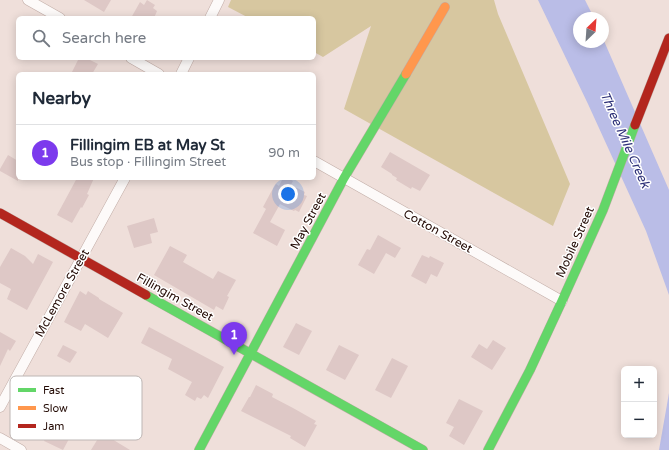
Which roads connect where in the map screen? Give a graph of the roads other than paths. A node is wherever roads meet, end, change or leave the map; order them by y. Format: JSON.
{"nodes":[{"id":1,"x":28,"y":0,"type":"edge"},
{"id":2,"x":219,"y":0,"type":"edge"},
{"id":3,"x":445,"y":7,"type":"dead end"},
{"id":4,"x":56,"y":16,"type":"edge"},
{"id":5,"x":211,"y":16,"type":"edge"},
{"id":6,"x":669,"y":38,"type":"edge"},
{"id":7,"x":134,"y":60,"type":"edge"},
{"id":8,"x":188,"y":60,"type":"edge"},
{"id":9,"x":156,"y":72,"type":"edge"},
{"id":10,"x":182,"y":72,"type":"edge"},
{"id":11,"x":316,"y":162,"type":"edge"},
{"id":12,"x":344,"y":178,"type":"junction"},
{"id":13,"x":124,"y":180,"type":"edge"},
{"id":14,"x":0,"y":213,"type":"edge"},
{"id":15,"x":81,"y":258,"type":"junction"},
{"id":16,"x":562,"y":301,"type":"junction"},
{"id":17,"x":251,"y":354,"type":"junction"},
{"id":18,"x":17,"y":376,"type":"edge"},
{"id":19,"x":10,"y":389,"type":"edge"},
{"id":20,"x":0,"y":408,"type":"edge"},
{"id":21,"x":0,"y":438,"type":"edge"},
{"id":22,"x":21,"y":450,"type":"edge"},
{"id":23,"x":199,"y":450,"type":"edge"},
{"id":24,"x":423,"y":450,"type":"edge"},
{"id":25,"x":488,"y":450,"type":"edge"}],
"edges":[{"from":1,"to":4,"type":"street"},
{"from":2,"to":5,"type":"street"},
{"from":3,"to":12,"type":"street","name":"May Street"},
{"from":6,"to":16,"type":"street","name":"Mobile Street"},
{"from":7,"to":9,"type":"street"},
{"from":8,"to":10,"type":"street"},
{"from":11,"to":12,"type":"street","name":"Cotton Street"},
{"from":12,"to":16,"type":"street","name":"Cotton Street"},
{"from":12,"to":17,"type":"street","name":"May Street"},
{"from":13,"to":15,"type":"street","name":"McLemore Street"},
{"from":14,"to":15,"type":"street","name":"Fillingim Street"},
{"from":15,"to":17,"type":"street","name":"Fillingim Street"},
{"from":15,"to":18,"type":"street","name":"McLemore Street"},
{"from":16,"to":25,"type":"street","name":"Mobile Street"},
{"from":17,"to":23,"type":"street","name":"May Street"},
{"from":17,"to":24,"type":"street","name":"Fillingim Street"},
{"from":19,"to":20,"type":"street","name":"McLemore Street"},
{"from":21,"to":22,"type":"street"}]}
